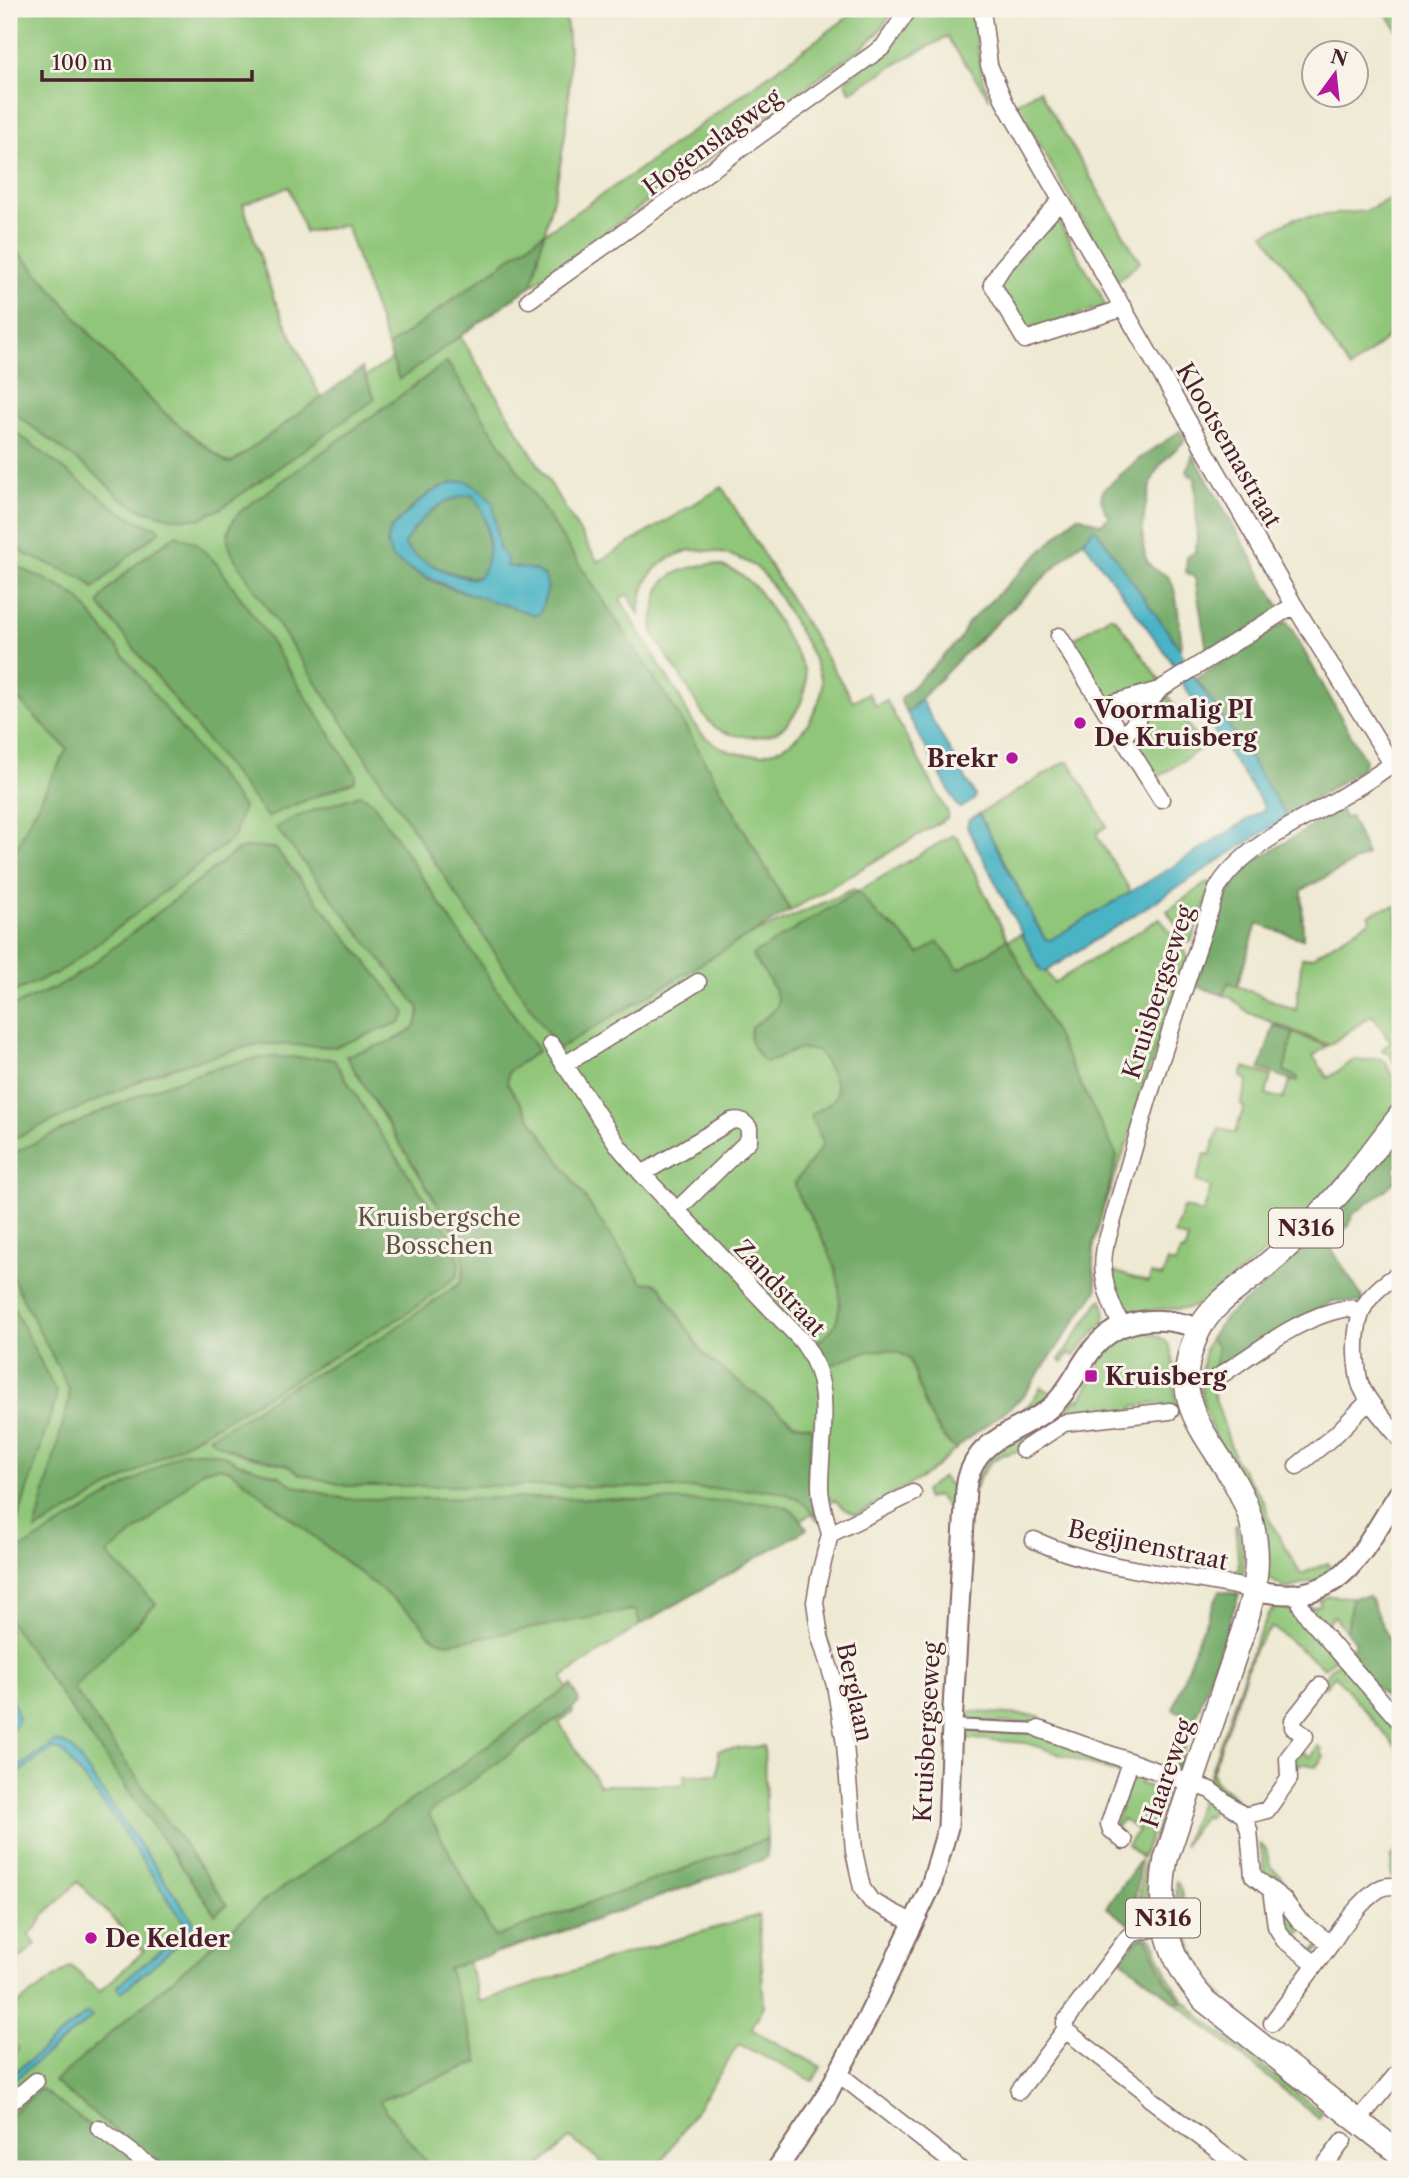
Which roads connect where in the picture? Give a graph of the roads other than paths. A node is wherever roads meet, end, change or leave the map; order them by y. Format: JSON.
{"nodes":[{"id":1,"x":909,"y":9,"type":"edge"},
{"id":2,"x":982,"y":9,"type":"edge"},
{"id":3,"x":1060,"y":201,"type":"junction"},
{"id":4,"x":529,"y":300,"type":"dead end"},
{"id":5,"x":1124,"y":308,"type":"junction"},
{"id":6,"x":1294,"y":605,"type":"junction"},
{"id":7,"x":1059,"y":636,"type":"dead end"},
{"id":8,"x":1159,"y":690,"type":"junction"},
{"id":9,"x":1103,"y":706,"type":"junction"},
{"id":10,"x":1123,"y":738,"type":"junction"},
{"id":11,"x":1396,"y":761,"type":"edge"},
{"id":12,"x":1161,"y":799,"type":"dead end"},
{"id":13,"x":698,"y":982,"type":"dead end"},
{"id":14,"x":551,"y":1044,"type":"dead end"},
{"id":15,"x":564,"y":1065,"type":"junction"},
{"id":16,"x":1400,"y":1116,"type":"edge"},
{"id":17,"x":642,"y":1174,"type":"junction"},
{"id":18,"x":676,"y":1211,"type":"junction"},
{"id":19,"x":1400,"y":1273,"type":"edge"},
{"id":20,"x":1360,"y":1315,"type":"junction"},
{"id":21,"x":1122,"y":1327,"type":"junction"},
{"id":22,"x":1199,"y":1328,"type":"junction"},
{"id":23,"x":1215,"y":1379,"type":"dead end"},
{"id":24,"x":1369,"y":1401,"type":"junction"},
{"id":25,"x":1170,"y":1411,"type":"dead end"},
{"id":26,"x":1047,"y":1423,"type":"junction"},
{"id":27,"x":1400,"y":1439,"type":"edge"},
{"id":28,"x":1023,"y":1450,"type":"dead end"},
{"id":29,"x":1297,"y":1466,"type":"dead end"},
{"id":30,"x":1400,"y":1492,"type":"edge"},
{"id":31,"x":913,"y":1493,"type":"dead end"},
{"id":32,"x":831,"y":1534,"type":"junction"},
{"id":33,"x":1034,"y":1540,"type":"dead end"},
{"id":34,"x":1254,"y":1590,"type":"junction"},
{"id":35,"x":1300,"y":1595,"type":"junction"},
{"id":36,"x":1320,"y":1686,"type":"dead end"},
{"id":37,"x":1400,"y":1722,"type":"edge"},
{"id":38,"x":952,"y":1726,"type":"junction"},
{"id":39,"x":1039,"y":1729,"type":"joint"},
{"id":40,"x":1130,"y":1762,"type":"junction"},
{"id":41,"x":1191,"y":1782,"type":"junction"},
{"id":42,"x":1244,"y":1816,"type":"junction"},
{"id":43,"x":1124,"y":1841,"type":"dead end"},
{"id":44,"x":1400,"y":1886,"type":"edge"},
{"id":45,"x":1271,"y":1890,"type":"junction"},
{"id":46,"x":914,"y":1923,"type":"junction"},
{"id":47,"x":1164,"y":1926,"type":"junction"},
{"id":48,"x":1331,"y":1944,"type":"junction"},
{"id":49,"x":1316,"y":1965,"type":"junction"},
{"id":50,"x":1272,"y":2023,"type":"dead end"},
{"id":51,"x":1065,"y":2030,"type":"junction"},
{"id":52,"x":1400,"y":2070,"type":"edge"},
{"id":53,"x":839,"y":2074,"type":"junction"},
{"id":54,"x":36,"y":2081,"type":"dead end"},
{"id":55,"x":1019,"y":2091,"type":"dead end"},
{"id":56,"x":9,"y":2104,"type":"edge"},
{"id":57,"x":1358,"y":2121,"type":"junction"},
{"id":58,"x":99,"y":2128,"type":"dead end"},
{"id":59,"x":1343,"y":2141,"type":"dead end"},
{"id":60,"x":1400,"y":2154,"type":"edge"},
{"id":61,"x":154,"y":2169,"type":"edge"},
{"id":62,"x":777,"y":2169,"type":"edge"},
{"id":63,"x":960,"y":2169,"type":"edge"},
{"id":64,"x":1242,"y":2169,"type":"edge"},
{"id":65,"x":1322,"y":2169,"type":"edge"}],
"edges":[{"from":1,"to":4,"type":"street","name":"Hogenslagweg"},
{"from":2,"to":3,"type":"street","name":"Klootsemastraat"},
{"from":3,"to":5,"type":"street","name":"Klootsemastraat"},
{"from":3,"to":5,"type":"street"},
{"from":5,"to":6,"type":"street","name":"Klootsemastraat"},
{"from":6,"to":8,"type":"street"},
{"from":6,"to":11,"type":"street","name":"Klootsemastraat"},
{"from":7,"to":9,"type":"street"},
{"from":8,"to":9,"type":"street"},
{"from":8,"to":10,"type":"street"},
{"from":9,"to":10,"type":"street"},
{"from":10,"to":12,"type":"street"},
{"from":11,"to":21,"type":"street","name":"Kruisbergseweg"},
{"from":13,"to":15,"type":"street"},
{"from":14,"to":15,"type":"street","name":"Zandstraat"},
{"from":15,"to":17,"type":"street","name":"Zandstraat"},
{"from":16,"to":22,"type":"main road","number":"N316"},
{"from":17,"to":18,"type":"street","name":"Zandstraat"},
{"from":17,"to":18,"type":"street"},
{"from":18,"to":32,"type":"street","name":"Zandstraat"},
{"from":19,"to":20,"type":"street"},
{"from":20,"to":23,"type":"street"},
{"from":20,"to":24,"type":"street"},
{"from":21,"to":22,"type":"street","name":"Kruisbergseweg"},
{"from":21,"to":26,"type":"street","name":"Kruisbergseweg"},
{"from":22,"to":34,"type":"main road","name":"Haareweg","number":"N316"},
{"from":24,"to":27,"type":"street"},
{"from":24,"to":29,"type":"street"},
{"from":25,"to":26,"type":"street"},
{"from":26,"to":28,"type":"street"},
{"from":26,"to":38,"type":"street","name":"Kruisbergseweg"},
{"from":30,"to":35,"type":"street"},
{"from":31,"to":32,"type":"street"},
{"from":32,"to":46,"type":"street","name":"Berglaan"},
{"from":33,"to":34,"type":"street","name":"Begijnenstraat"},
{"from":34,"to":35,"type":"street"},
{"from":34,"to":41,"type":"main road","name":"Haareweg","number":"N316"},
{"from":35,"to":37,"type":"street"},
{"from":36,"to":42,"type":"street"},
{"from":38,"to":39,"type":"street"},
{"from":38,"to":46,"type":"street","name":"Kruisbergseweg"},
{"from":39,"to":40,"type":"street"},
{"from":40,"to":41,"type":"street"},
{"from":40,"to":43,"type":"street"},
{"from":41,"to":42,"type":"street"},
{"from":41,"to":47,"type":"main road","name":"Haareweg","number":"N316"},
{"from":42,"to":45,"type":"street"},
{"from":44,"to":48,"type":"street"},
{"from":45,"to":48,"type":"street"},
{"from":45,"to":49,"type":"street"},
{"from":46,"to":53,"type":"street","name":"Kruisbergseweg"},
{"from":47,"to":51,"type":"street"},
{"from":47,"to":57,"type":"main road","name":"Haareweg","number":"N316"},
{"from":48,"to":49,"type":"street"},
{"from":49,"to":50,"type":"street"},
{"from":51,"to":55,"type":"street"},
{"from":51,"to":64,"type":"street"},
{"from":52,"to":57,"type":"street"},
{"from":53,"to":62,"type":"street","name":"Kruisbergseweg"},
{"from":53,"to":63,"type":"street"},
{"from":54,"to":56,"type":"street"},
{"from":57,"to":60,"type":"main road","name":"Haareweg","number":"N316"},
{"from":58,"to":61,"type":"street"},
{"from":59,"to":65,"type":"street"}]}
